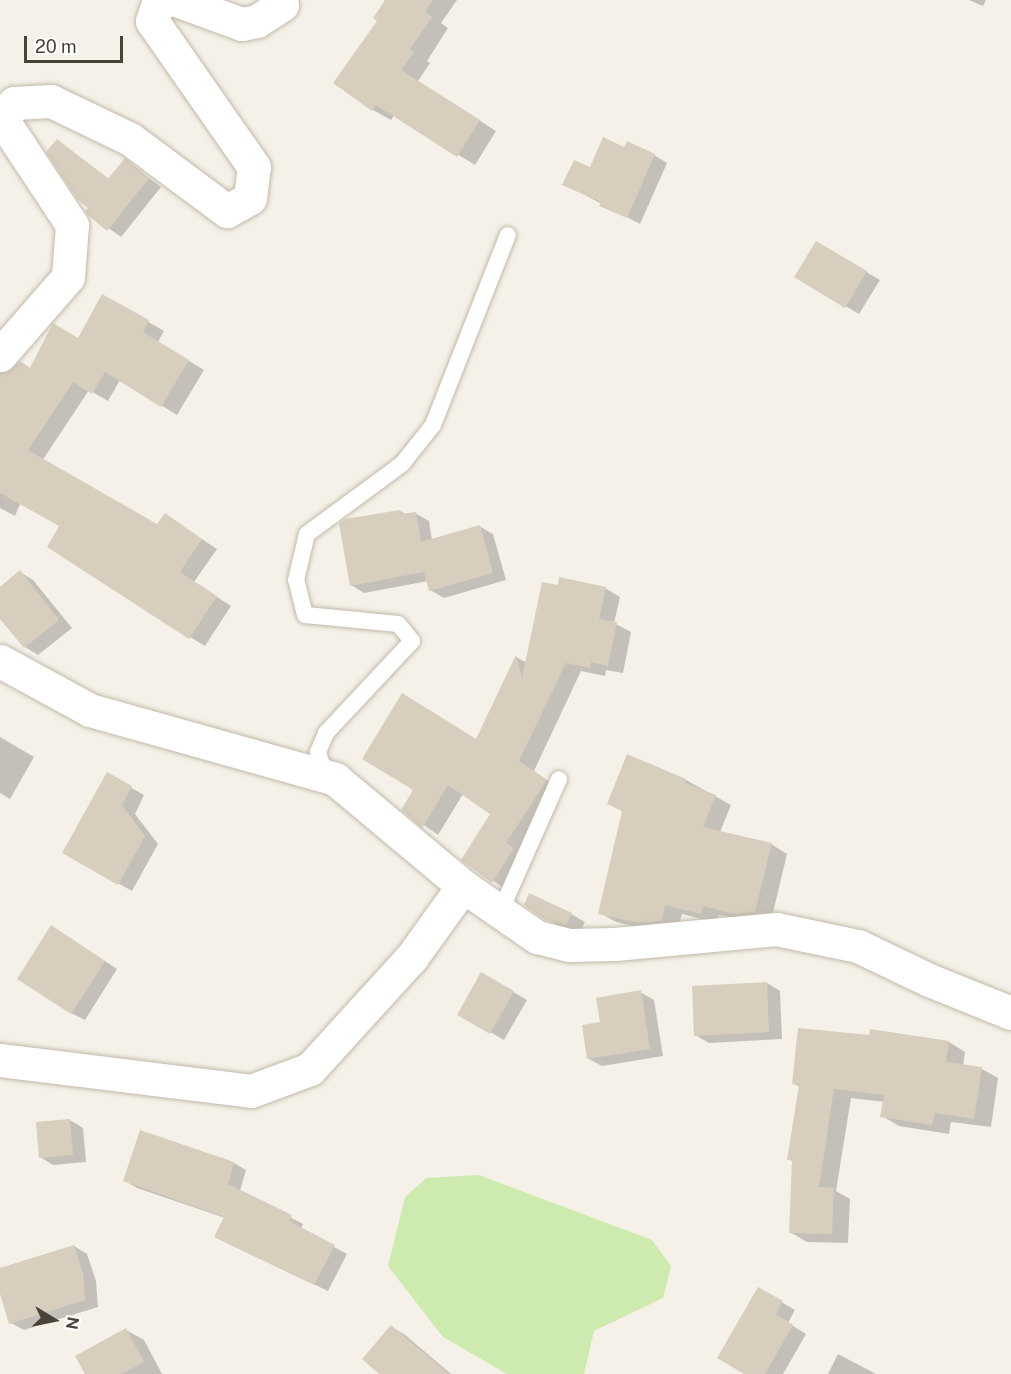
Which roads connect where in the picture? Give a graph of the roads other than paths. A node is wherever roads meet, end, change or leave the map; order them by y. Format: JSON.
{"nodes":[{"id":1,"x":168,"y":0,"type":"edge"},
{"id":2,"x":176,"y":0,"type":"edge"},
{"id":3,"x":282,"y":5,"type":"dead end"},
{"id":4,"x":1,"y":119,"type":"edge"},
{"id":5,"x":508,"y":235,"type":"dead end"},
{"id":6,"x":0,"y":355,"type":"edge"},
{"id":7,"x":0,"y":661,"type":"edge"},
{"id":8,"x":335,"y":779,"type":"junction"},
{"id":9,"x":559,"y":779,"type":"dead end"},
{"id":10,"x":463,"y":886,"type":"junction"},
{"id":11,"x":501,"y":910,"type":"junction"},
{"id":12,"x":1011,"y":1013,"type":"edge"},
{"id":13,"x":0,"y":1060,"type":"edge"}],
"edges":[{"from":1,"to":4,"type":"street"},
{"from":2,"to":3,"type":"street"},
{"from":4,"to":6,"type":"street"},
{"from":5,"to":8,"type":"lane"},
{"from":7,"to":8,"type":"street"},
{"from":8,"to":10,"type":"street"},
{"from":9,"to":11,"type":"lane"},
{"from":10,"to":11,"type":"street"},
{"from":10,"to":13,"type":"street"},
{"from":11,"to":12,"type":"street"}]}
